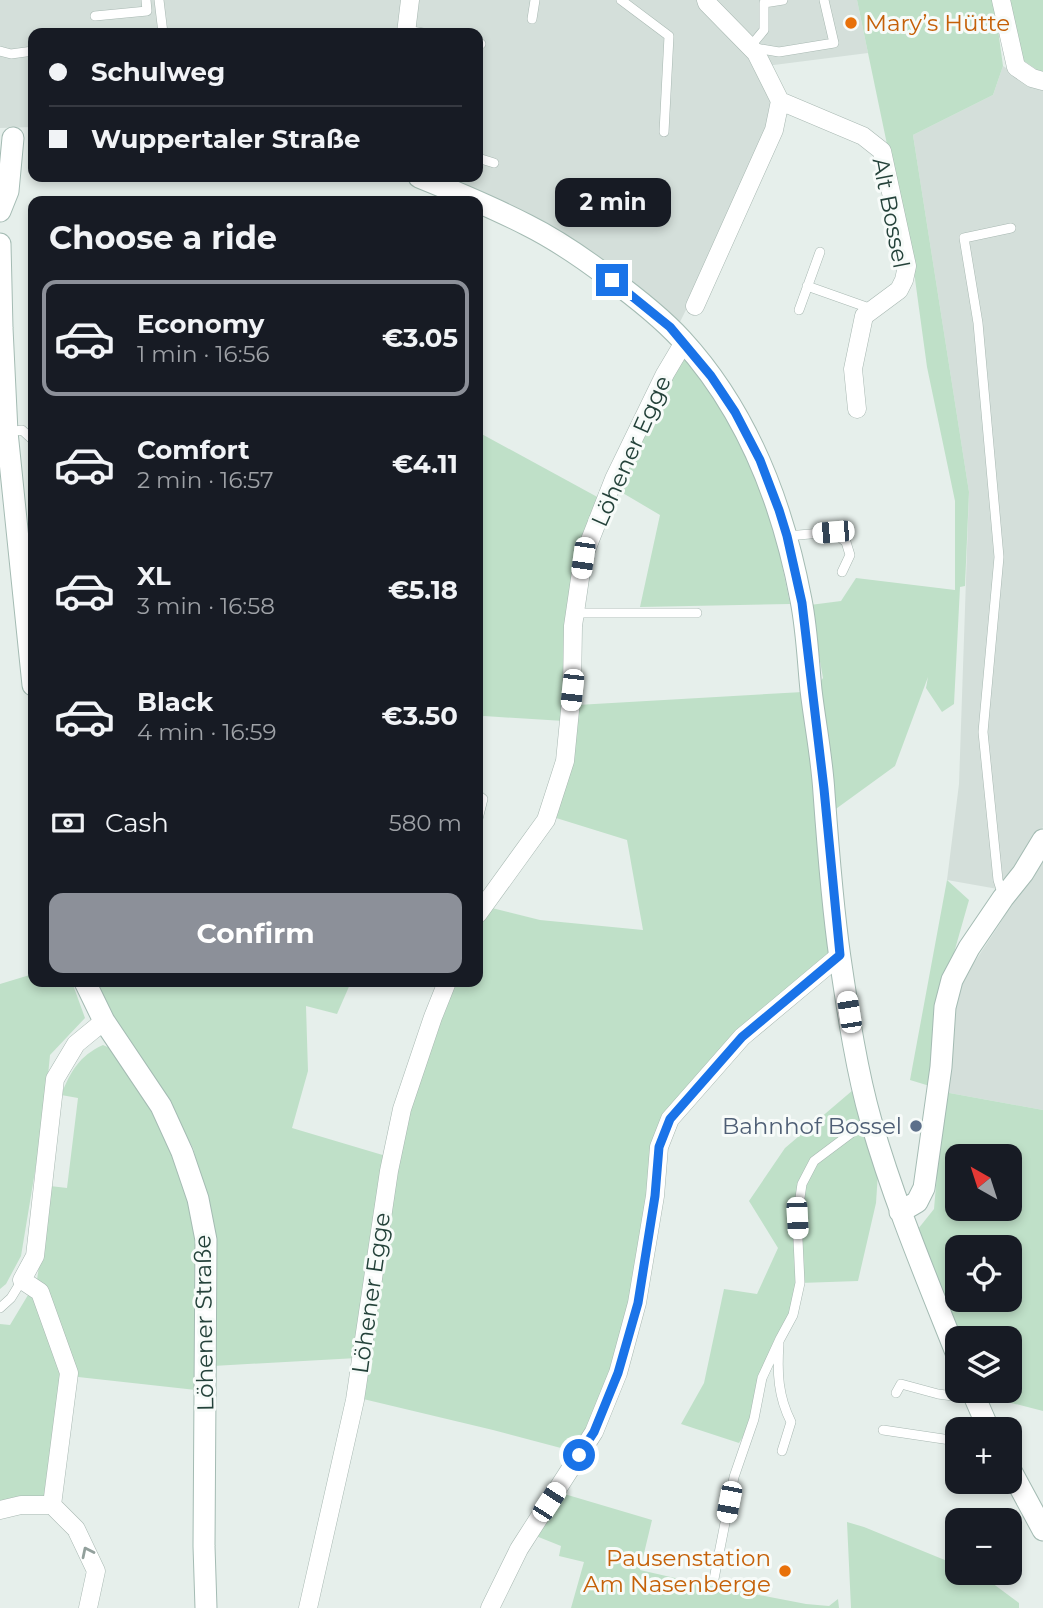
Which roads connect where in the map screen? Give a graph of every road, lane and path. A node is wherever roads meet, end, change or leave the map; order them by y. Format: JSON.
{"nodes":[{"id":1,"x":146,"y":0,"type":"edge"},
{"id":2,"x":159,"y":0,"type":"edge"},
{"id":3,"x":410,"y":0,"type":"edge"},
{"id":4,"x":535,"y":0,"type":"edge"},
{"id":5,"x":621,"y":0,"type":"edge"},
{"id":6,"x":783,"y":0,"type":"edge"},
{"id":7,"x":824,"y":0,"type":"edge"},
{"id":8,"x":1001,"y":0,"type":"edge"},
{"id":9,"x":705,"y":1,"type":"edge"},
{"id":10,"x":95,"y":16,"type":"dead end"},
{"id":11,"x":532,"y":19,"type":"dead end"},
{"id":12,"x":162,"y":28,"type":"edge"},
{"id":13,"x":412,"y":28,"type":"edge"},
{"id":14,"x":750,"y":47,"type":"junction"},
{"id":15,"x":0,"y":51,"type":"edge"},
{"id":16,"x":28,"y":52,"type":"edge"},
{"id":17,"x":1043,"y":81,"type":"edge"},
{"id":18,"x":780,"y":101,"type":"junction"},
{"id":19,"x":664,"y":132,"type":"dead end"},
{"id":20,"x":15,"y":138,"type":"edge"},
{"id":21,"x":483,"y":160,"type":"edge"},
{"id":22,"x":494,"y":163,"type":"dead end"},
{"id":23,"x":431,"y":182,"type":"edge"},
{"id":24,"x":465,"y":196,"type":"edge"},
{"id":25,"x":483,"y":203,"type":"edge"},
{"id":26,"x":0,"y":211,"type":"edge"},
{"id":27,"x":1010,"y":228,"type":"dead end"},
{"id":28,"x":0,"y":244,"type":"edge"},
{"id":29,"x":820,"y":251,"type":"dead end"},
{"id":30,"x":807,"y":286,"type":"junction"},
{"id":31,"x":695,"y":306,"type":"dead end"},
{"id":32,"x":872,"y":309,"type":"junction"},
{"id":33,"x":799,"y":310,"type":"dead end"},
{"id":34,"x":684,"y":342,"type":"junction"},
{"id":35,"x":857,"y":410,"type":"dead end"},
{"id":36,"x":7,"y":432,"type":"junction"},
{"id":37,"x":28,"y":435,"type":"edge"},
{"id":38,"x":787,"y":536,"type":"junction"},
{"id":39,"x":842,"y":572,"type":"dead end"},
{"id":40,"x":575,"y":612,"type":"junction"},
{"id":41,"x":697,"y":613,"type":"dead end"},
{"id":42,"x":28,"y":636,"type":"edge"},
{"id":43,"x":1043,"y":840,"type":"edge"},
{"id":44,"x":1003,"y":898,"type":"junction"},
{"id":45,"x":483,"y":907,"type":"edge"},
{"id":46,"x":840,"y":955,"type":"junction"},
{"id":47,"x":87,"y":987,"type":"edge"},
{"id":48,"x":445,"y":987,"type":"edge"},
{"id":49,"x":104,"y":1021,"type":"junction"},
{"id":50,"x":870,"y":1119,"type":"junction"},
{"id":51,"x":900,"y":1212,"type":"junction"},
{"id":52,"x":22,"y":1280,"type":"junction"},
{"id":53,"x":0,"y":1308,"type":"edge"},
{"id":54,"x":946,"y":1326,"type":"edge"},
{"id":55,"x":780,"y":1339,"type":"junction"},
{"id":56,"x":896,"y":1393,"type":"dead end"},
{"id":57,"x":945,"y":1394,"type":"edge"},
{"id":58,"x":883,"y":1430,"type":"dead end"},
{"id":59,"x":945,"y":1439,"type":"edge"},
{"id":60,"x":782,"y":1451,"type":"dead end"},
{"id":61,"x":1022,"y":1491,"type":"edge"},
{"id":62,"x":52,"y":1505,"type":"junction"},
{"id":63,"x":0,"y":1510,"type":"edge"},
{"id":64,"x":1043,"y":1530,"type":"edge"},
{"id":65,"x":714,"y":1579,"type":"dead end"},
{"id":66,"x":88,"y":1608,"type":"edge"},
{"id":67,"x":206,"y":1608,"type":"edge"},
{"id":68,"x":308,"y":1608,"type":"edge"},
{"id":69,"x":490,"y":1608,"type":"edge"}],
"edges":[{"from":1,"to":10,"type":"lane"},
{"from":2,"to":12,"type":"lane"},
{"from":3,"to":13,"type":"street"},
{"from":4,"to":11,"type":"lane"},
{"from":5,"to":19,"type":"lane"},
{"from":6,"to":14,"type":"lane"},
{"from":7,"to":14,"type":"lane"},
{"from":8,"to":17,"type":"street"},
{"from":9,"to":14,"type":"street"},
{"from":14,"to":18,"type":"street"},
{"from":15,"to":16,"type":"lane"},
{"from":18,"to":31,"type":"street"},
{"from":18,"to":32,"type":"street","name":"Alt Bossel"},
{"from":20,"to":26,"type":"street"},
{"from":21,"to":22,"type":"lane"},
{"from":23,"to":24,"type":"street"},
{"from":25,"to":34,"type":"street"},
{"from":27,"to":44,"type":"lane"},
{"from":28,"to":36,"type":"street"},
{"from":29,"to":30,"type":"lane"},
{"from":30,"to":32,"type":"lane"},
{"from":30,"to":33,"type":"lane"},
{"from":32,"to":35,"type":"street"},
{"from":34,"to":38,"type":"street"},
{"from":34,"to":40,"type":"street","name":"Löhener Egge"},
{"from":36,"to":37,"type":"lane"},
{"from":36,"to":42,"type":"street"},
{"from":38,"to":39,"type":"lane"},
{"from":38,"to":46,"type":"street"},
{"from":40,"to":41,"type":"lane"},
{"from":40,"to":45,"type":"street","name":"Löhener Egge"},
{"from":43,"to":44,"type":"street"},
{"from":44,"to":51,"type":"street"},
{"from":46,"to":50,"type":"street"},
{"from":46,"to":69,"type":"street"},
{"from":47,"to":49,"type":"street","name":"Löhener Straße"},
{"from":48,"to":68,"type":"street","name":"Löhener Egge"},
{"from":49,"to":52,"type":"street"},
{"from":49,"to":67,"type":"street","name":"Löhener Straße"},
{"from":50,"to":51,"type":"street"},
{"from":50,"to":55,"type":"lane"},
{"from":51,"to":54,"type":"street"},
{"from":52,"to":53,"type":"lane"},
{"from":52,"to":62,"type":"street"},
{"from":55,"to":60,"type":"lane"},
{"from":55,"to":65,"type":"lane"},
{"from":56,"to":57,"type":"lane"},
{"from":58,"to":59,"type":"lane"},
{"from":61,"to":64,"type":"street"},
{"from":62,"to":63,"type":"street"},
{"from":66,"to":62,"type":"street","one_way":true}]}
